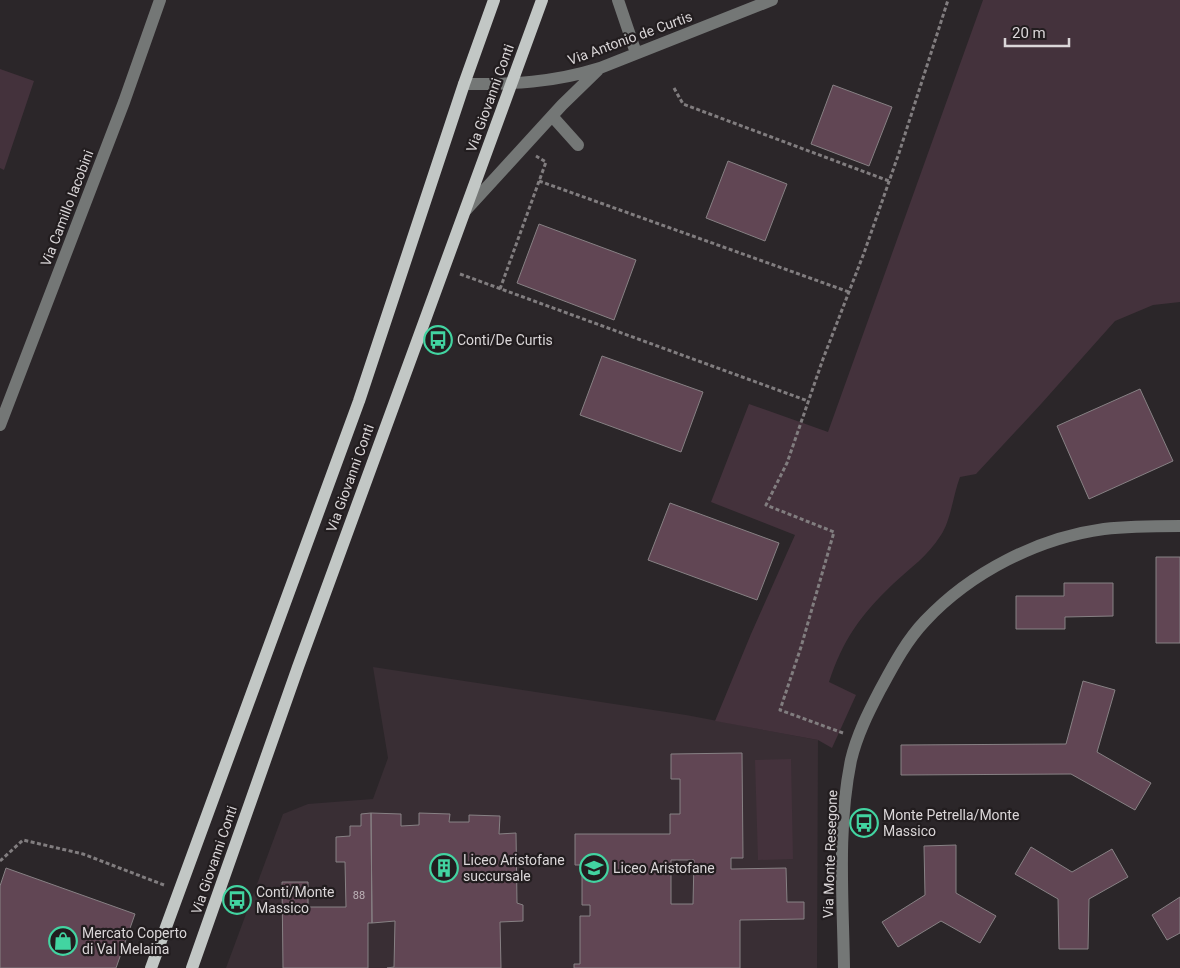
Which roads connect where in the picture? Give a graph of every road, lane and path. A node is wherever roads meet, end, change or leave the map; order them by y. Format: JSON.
{"nodes":[{"id":1,"x":160,"y":0,"type":"edge"},
{"id":2,"x":494,"y":0,"type":"edge"},
{"id":3,"x":542,"y":0,"type":"edge"},
{"id":4,"x":618,"y":0,"type":"edge"},
{"id":5,"x":772,"y":0,"type":"edge"},
{"id":6,"x":948,"y":0,"type":"edge"},
{"id":7,"x":636,"y":53,"type":"junction"},
{"id":8,"x":600,"y":68,"type":"junction"},
{"id":9,"x":464,"y":84,"type":"junction"},
{"id":10,"x":510,"y":84,"type":"junction"},
{"id":11,"x":674,"y":88,"type":"dead end"},
{"id":12,"x":552,"y":116,"type":"junction"},
{"id":13,"x":578,"y":145,"type":"dead end"},
{"id":14,"x":523,"y":148,"type":"junction"},
{"id":15,"x":539,"y":181,"type":"junction"},
{"id":16,"x":889,"y":182,"type":"junction"},
{"id":17,"x":465,"y":210,"type":"junction"},
{"id":18,"x":443,"y":268,"type":"junction"},
{"id":19,"x":500,"y":289,"type":"junction"},
{"id":20,"x":849,"y":292,"type":"junction"},
{"id":21,"x":808,"y":401,"type":"junction"},
{"id":22,"x":0,"y":425,"type":"edge"},
{"id":23,"x":1180,"y":526,"type":"edge"},
{"id":24,"x":858,"y":739,"type":"junction"},
{"id":25,"x":0,"y":861,"type":"edge"},
{"id":26,"x":179,"y":891,"type":"junction"},
{"id":27,"x":151,"y":968,"type":"edge"},
{"id":28,"x":192,"y":968,"type":"edge"},
{"id":29,"x":844,"y":968,"type":"edge"}],
"edges":[{"from":1,"to":22,"type":"street","name":"Via Camillo Iacobini"},
{"from":2,"to":9,"type":"main road","name":"Via Giovanni Conti"},
{"from":3,"to":10,"type":"main road","name":"Via Giovanni Conti"},
{"from":4,"to":7,"type":"street"},
{"from":5,"to":7,"type":"street","name":"Via Antonio de Curtis"},
{"from":6,"to":16,"type":"path"},
{"from":7,"to":8,"type":"street","name":"Via Antonio de Curtis"},
{"from":8,"to":10,"type":"street","name":"Via Antonio de Curtis"},
{"from":8,"to":12,"type":"street"},
{"from":9,"to":10,"type":"street","name":"Via Antonio de Curtis"},
{"from":9,"to":26,"type":"main road","name":"Via Giovanni Conti"},
{"from":10,"to":17,"type":"main road","name":"Via Giovanni Conti"},
{"from":11,"to":16,"type":"path"},
{"from":12,"to":13,"type":"street"},
{"from":12,"to":14,"type":"street"},
{"from":14,"to":15,"type":"path"},
{"from":14,"to":17,"type":"street"},
{"from":15,"to":19,"type":"path"},
{"from":15,"to":20,"type":"path"},
{"from":16,"to":20,"type":"path"},
{"from":17,"to":18,"type":"main road","name":"Via Giovanni Conti"},
{"from":18,"to":19,"type":"path"},
{"from":18,"to":28,"type":"main road","name":"Via Giovanni Conti"},
{"from":19,"to":21,"type":"path"},
{"from":20,"to":21,"type":"path"},
{"from":21,"to":24,"type":"path"},
{"from":23,"to":24,"type":"street","name":"Via Monte Resegone"},
{"from":24,"to":29,"type":"street","name":"Via Monte Resegone"},
{"from":25,"to":26,"type":"path"},
{"from":26,"to":27,"type":"main road","name":"Via Giovanni Conti"}]}
